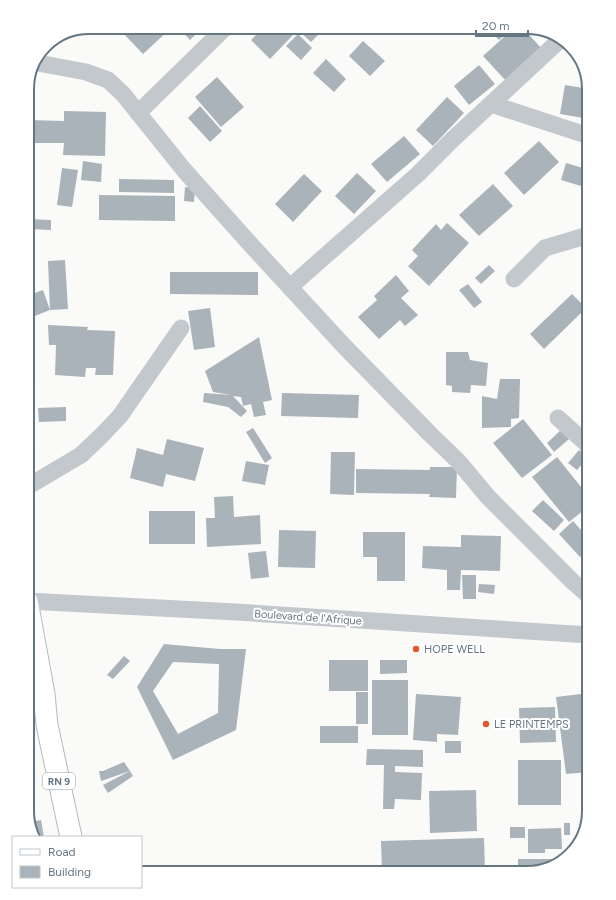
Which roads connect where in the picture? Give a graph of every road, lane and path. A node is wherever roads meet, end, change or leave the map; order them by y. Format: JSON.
{"nodes":[{"id":1,"x":219,"y":34,"type":"edge"},
{"id":2,"x":557,"y":43,"type":"edge"},
{"id":3,"x":40,"y":63,"type":"edge"},
{"id":4,"x":491,"y":104,"type":"junction"},
{"id":5,"x":138,"y":113,"type":"junction"},
{"id":6,"x":582,"y":134,"type":"edge"},
{"id":7,"x":582,"y":237,"type":"edge"},
{"id":8,"x":514,"y":279,"type":"dead end"},
{"id":9,"x":290,"y":288,"type":"junction"},
{"id":10,"x":180,"y":328,"type":"dead end"},
{"id":11,"x":558,"y":418,"type":"dead end"},
{"id":12,"x":582,"y":440,"type":"edge"},
{"id":13,"x":34,"y":483,"type":"edge"},
{"id":14,"x":582,"y":590,"type":"edge"},
{"id":15,"x":34,"y":601,"type":"edge"},
{"id":16,"x":582,"y":634,"type":"edge"},
{"id":17,"x":34,"y":639,"type":"edge"},
{"id":18,"x":34,"y":695,"type":"edge"},
{"id":19,"x":47,"y":725,"type":"junction"},
{"id":20,"x":72,"y":836,"type":"edge"}],
"edges":[{"from":1,"to":5,"type":"street"},
{"from":2,"to":4,"type":"street"},
{"from":3,"to":5,"type":"street"},
{"from":4,"to":6,"type":"street"},
{"from":4,"to":9,"type":"street"},
{"from":5,"to":9,"type":"street"},
{"from":7,"to":8,"type":"street"},
{"from":9,"to":14,"type":"street"},
{"from":10,"to":13,"type":"street"},
{"from":11,"to":12,"type":"street"},
{"from":15,"to":16,"type":"street","name":"Boulevard de l'Afrique"},
{"from":17,"to":19,"type":"main road","number":"RN 9"},
{"from":18,"to":19,"type":"main road","number":"RN 9"},
{"from":19,"to":20,"type":"main road","number":"RN 9"}]}
